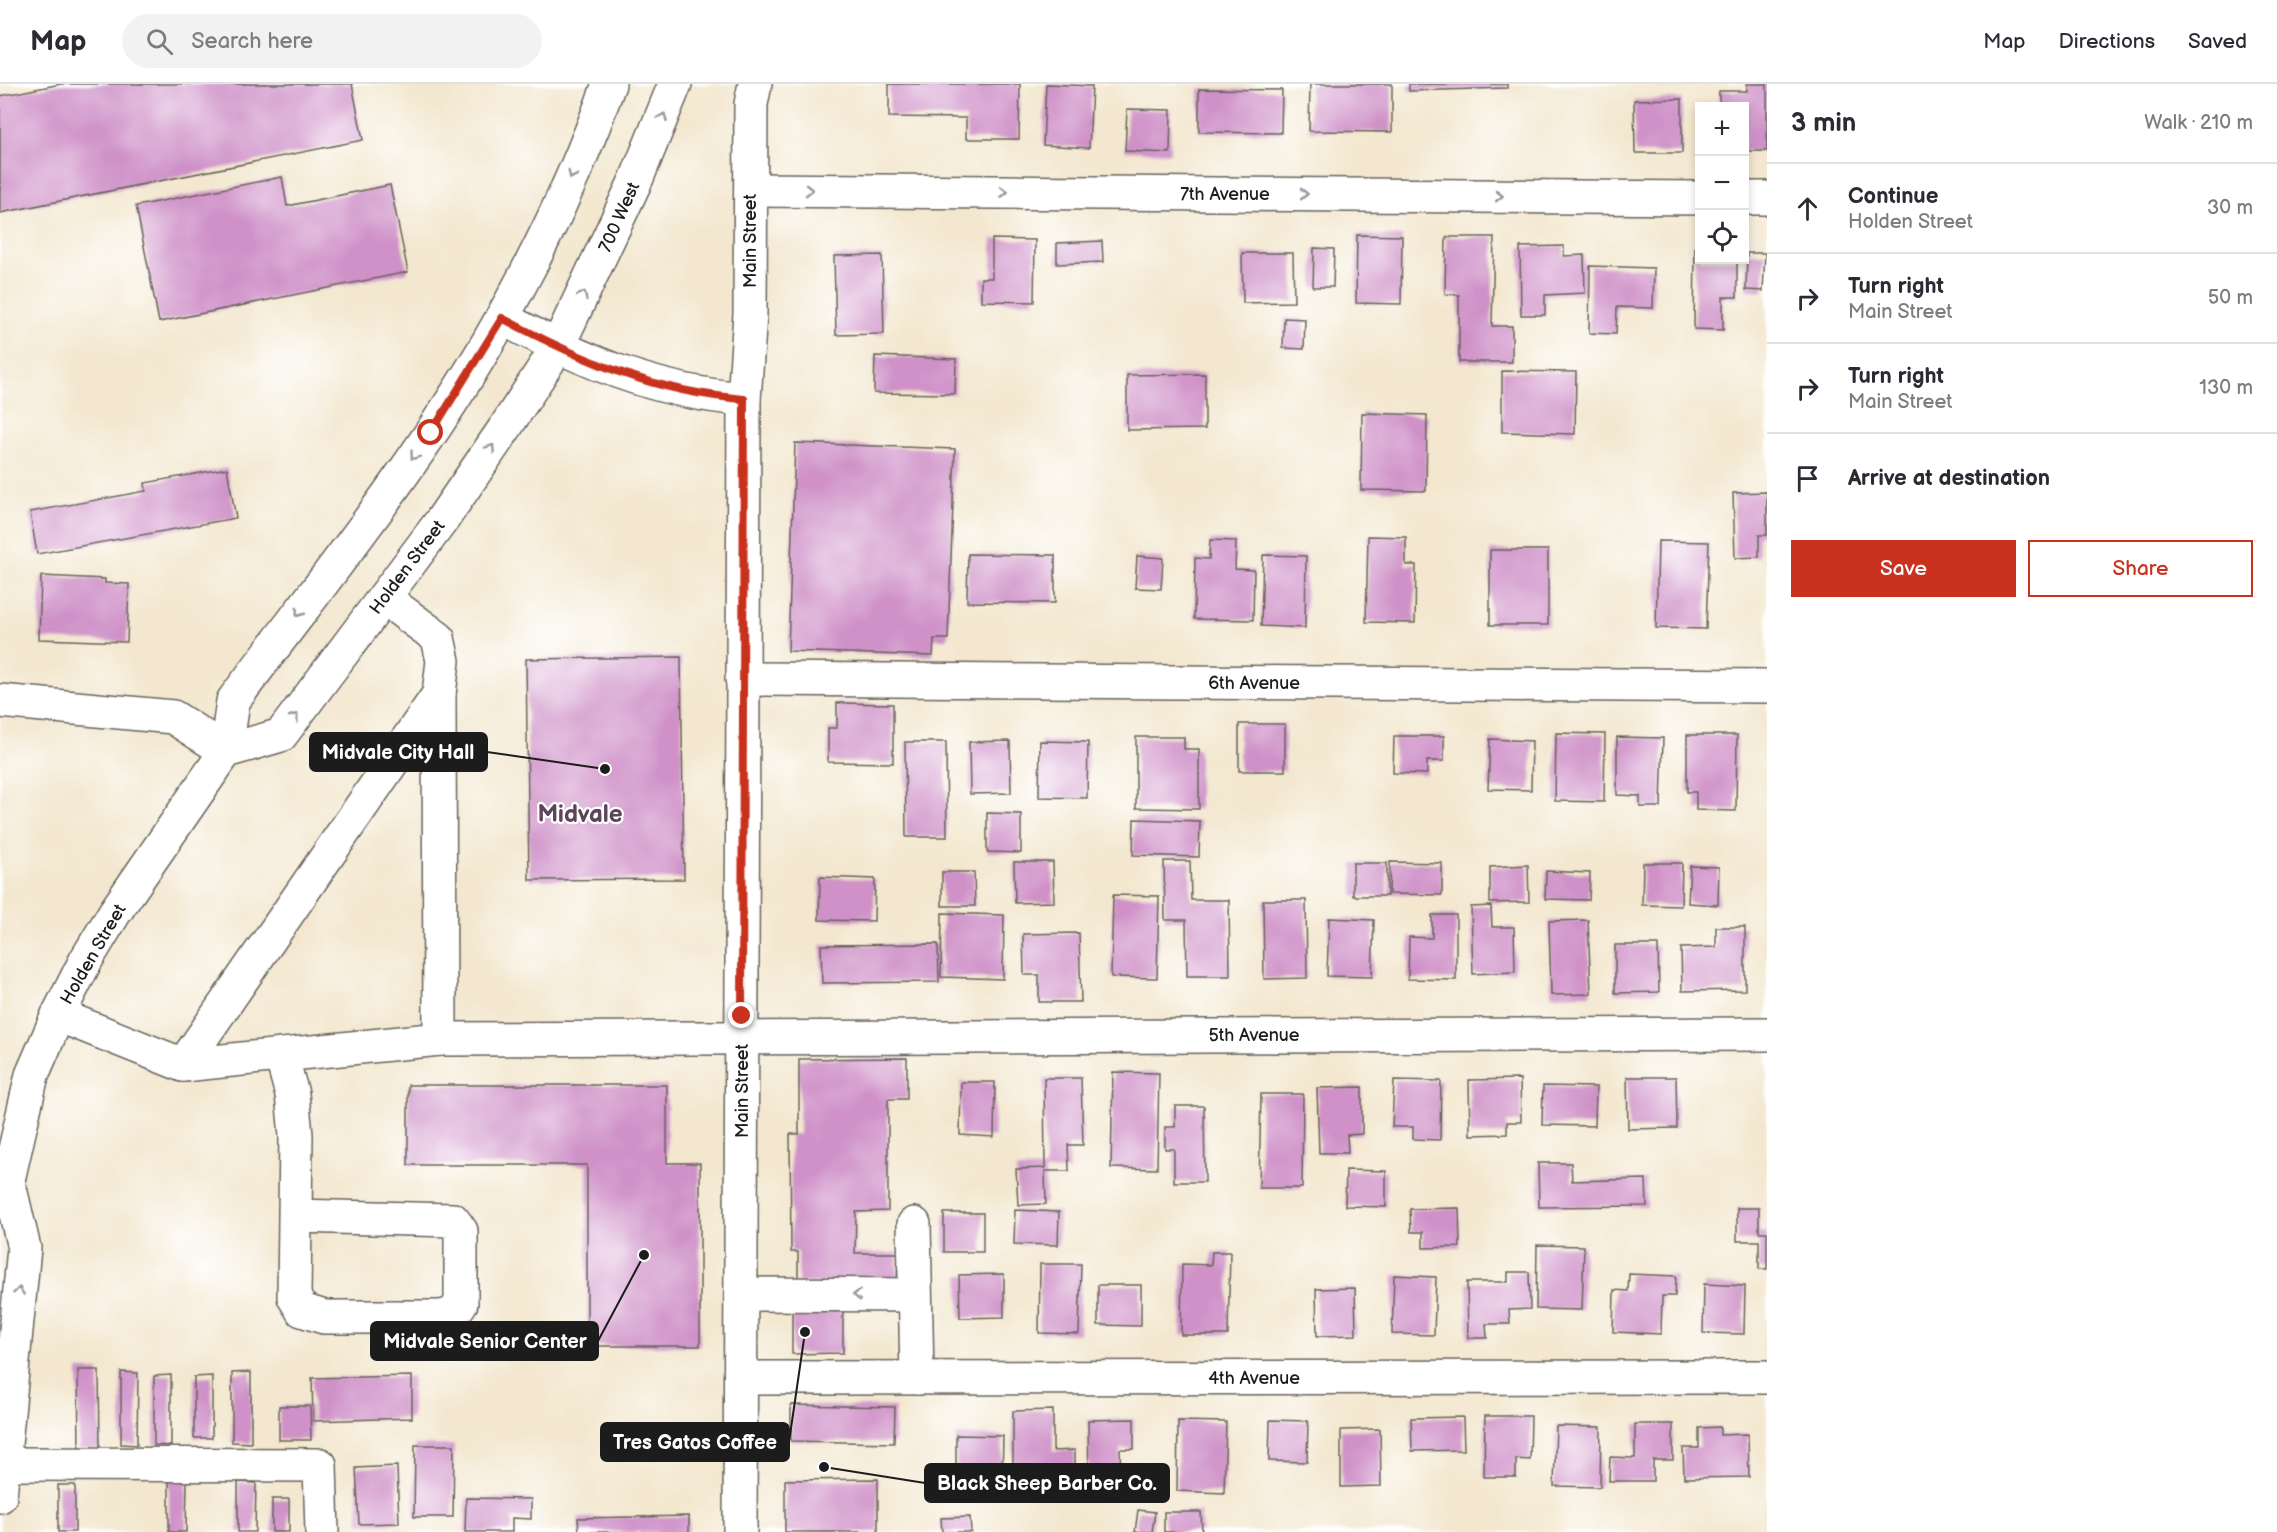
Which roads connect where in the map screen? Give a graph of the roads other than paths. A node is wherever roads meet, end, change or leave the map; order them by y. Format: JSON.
{"nodes":[{"id":1,"x":609,"y":84,"type":"edge"},
{"id":2,"x":675,"y":84,"type":"edge"},
{"id":3,"x":755,"y":84,"type":"edge"},
{"id":4,"x":751,"y":190,"type":"junction"},
{"id":5,"x":1695,"y":198,"type":"edge"},
{"id":6,"x":1749,"y":198,"type":"edge"},
{"id":7,"x":1767,"y":198,"type":"edge"},
{"id":8,"x":502,"y":318,"type":"junction"},
{"id":9,"x":557,"y":348,"type":"junction"},
{"id":10,"x":744,"y":399,"type":"junction"},
{"id":11,"x":384,"y":598,"type":"junction"},
{"id":12,"x":742,"y":679,"type":"junction"},
{"id":13,"x":1767,"y":686,"type":"edge"},
{"id":14,"x":439,"y":694,"type":"junction"},
{"id":15,"x":0,"y":701,"type":"edge"},
{"id":16,"x":226,"y":751,"type":"junction"},
{"id":17,"x":58,"y":1015,"type":"junction"},
{"id":18,"x":1767,"y":1034,"type":"edge"},
{"id":19,"x":742,"y":1036,"type":"junction"},
{"id":20,"x":440,"y":1039,"type":"junction"},
{"id":21,"x":281,"y":1054,"type":"junction"},
{"id":22,"x":183,"y":1065,"type":"junction"},
{"id":23,"x":4,"y":1186,"type":"edge"},
{"id":24,"x":295,"y":1216,"type":"junction"},
{"id":25,"x":914,"y":1224,"type":"dead end"},
{"id":26,"x":741,"y":1294,"type":"junction"},
{"id":27,"x":915,"y":1295,"type":"junction"},
{"id":28,"x":1767,"y":1377,"type":"edge"},
{"id":29,"x":741,"y":1378,"type":"junction"},
{"id":30,"x":917,"y":1378,"type":"junction"},
{"id":31,"x":3,"y":1464,"type":"junction"},
{"id":32,"x":0,"y":1496,"type":"edge"},
{"id":33,"x":322,"y":1532,"type":"edge"},
{"id":34,"x":740,"y":1532,"type":"edge"}],
"edges":[{"from":1,"to":8,"type":"street","one_way":true},
{"from":9,"to":2,"type":"street","name":"700 West","one_way":true},
{"from":3,"to":4,"type":"street","name":"Main Street"},
{"from":4,"to":5,"type":"street","name":"7th Avenue","one_way":true},
{"from":4,"to":10,"type":"street","name":"Main Street"},
{"from":6,"to":7,"type":"street"},
{"from":8,"to":9,"type":"street"},
{"from":8,"to":16,"type":"street","name":"Holden Street","one_way":true},
{"from":9,"to":10,"type":"street"},
{"from":11,"to":9,"type":"street","name":"Holden Street","one_way":true},
{"from":10,"to":12,"type":"street","name":"Main Street"},
{"from":11,"to":14,"type":"street"},
{"from":16,"to":11,"type":"street","name":"Holden Street","one_way":true},
{"from":12,"to":13,"type":"street","name":"6th Avenue"},
{"from":12,"to":19,"type":"street","name":"Main Street"},
{"from":14,"to":20,"type":"street"},
{"from":14,"to":22,"type":"street"},
{"from":15,"to":16,"type":"street"},
{"from":16,"to":17,"type":"street","name":"Holden Street"},
{"from":17,"to":22,"type":"street"},
{"from":17,"to":23,"type":"street","name":"Holden Street"},
{"from":18,"to":19,"type":"street","name":"5th Avenue"},
{"from":19,"to":20,"type":"street","name":"5th Avenue"},
{"from":19,"to":26,"type":"street","name":"Main Street"},
{"from":20,"to":21,"type":"street","name":"5th Avenue"},
{"from":21,"to":22,"type":"street","name":"5th Avenue"},
{"from":21,"to":24,"type":"street"},
{"from":31,"to":23,"type":"street","name":"Holden Street","one_way":true},
{"from":24,"to":24,"type":"street"},
{"from":25,"to":27,"type":"street"},
{"from":27,"to":26,"type":"street","one_way":true},
{"from":26,"to":29,"type":"street","name":"Main Street"},
{"from":27,"to":30,"type":"street"},
{"from":28,"to":30,"type":"street","name":"4th Avenue"},
{"from":29,"to":30,"type":"street","name":"4th Avenue"},
{"from":29,"to":34,"type":"street","name":"Main Street"},
{"from":31,"to":32,"type":"street","name":"Holden Street"},
{"from":31,"to":33,"type":"street"}]}
